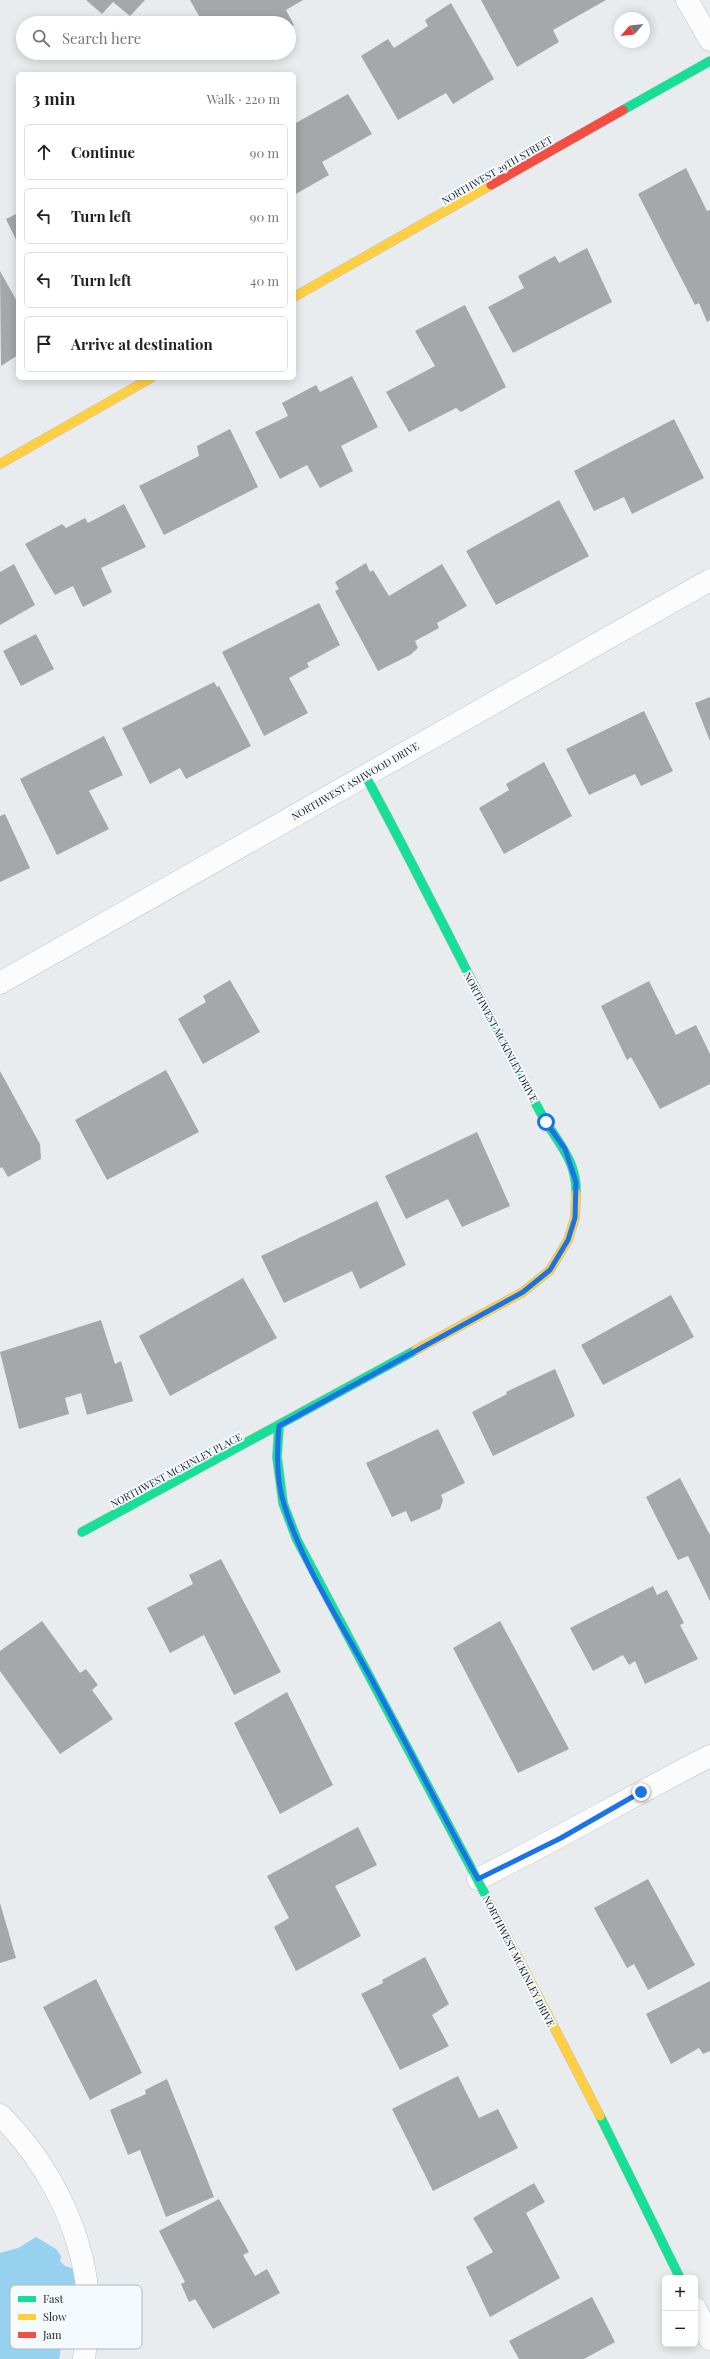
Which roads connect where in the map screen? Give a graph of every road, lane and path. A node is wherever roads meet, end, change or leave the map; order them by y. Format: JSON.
{"nodes":[{"id":1,"x":687,"y":0,"type":"edge"},
{"id":2,"x":710,"y":40,"type":"edge"},
{"id":3,"x":710,"y":61,"type":"edge"},
{"id":4,"x":296,"y":296,"type":"edge"},
{"id":5,"x":148,"y":380,"type":"edge"},
{"id":6,"x":0,"y":464,"type":"edge"},
{"id":7,"x":710,"y":580,"type":"edge"},
{"id":8,"x":364,"y":775,"type":"junction"},
{"id":9,"x":0,"y":983,"type":"edge"},
{"id":10,"x":279,"y":1426,"type":"junction"},
{"id":11,"x":82,"y":1532,"type":"dead end"},
{"id":12,"x":710,"y":1756,"type":"edge"},
{"id":13,"x":478,"y":1879,"type":"junction"},
{"id":14,"x":0,"y":2115,"type":"edge"},
{"id":15,"x":679,"y":2275,"type":"edge"},
{"id":16,"x":86,"y":2285,"type":"edge"},
{"id":17,"x":696,"y":2311,"type":"edge"},
{"id":18,"x":710,"y":2339,"type":"edge"},
{"id":19,"x":85,"y":2349,"type":"edge"},
{"id":20,"x":84,"y":2359,"type":"edge"}],
"edges":[{"from":1,"to":2,"type":"street"},
{"from":3,"to":4,"type":"street","name":"NORTHWEST 29TH STREET"},
{"from":5,"to":6,"type":"street"},
{"from":7,"to":8,"type":"street","name":"NORTHWEST ASHWOOD DRIVE"},
{"from":8,"to":9,"type":"street","name":"NORTHWEST ASHWOOD DRIVE"},
{"from":8,"to":10,"type":"street","name":"NORTHWEST MCKINLEY DRIVE"},
{"from":10,"to":11,"type":"street","name":"NORTHWEST MCKINLEY PLACE"},
{"from":10,"to":13,"type":"street","name":"NORTHWEST MCKINLEY DRIVE"},
{"from":12,"to":13,"type":"street"},
{"from":13,"to":15,"type":"street","name":"NORTHWEST MCKINLEY DRIVE"},
{"from":14,"to":16,"type":"street"},
{"from":17,"to":18,"type":"street"},
{"from":19,"to":20,"type":"street"}]}
